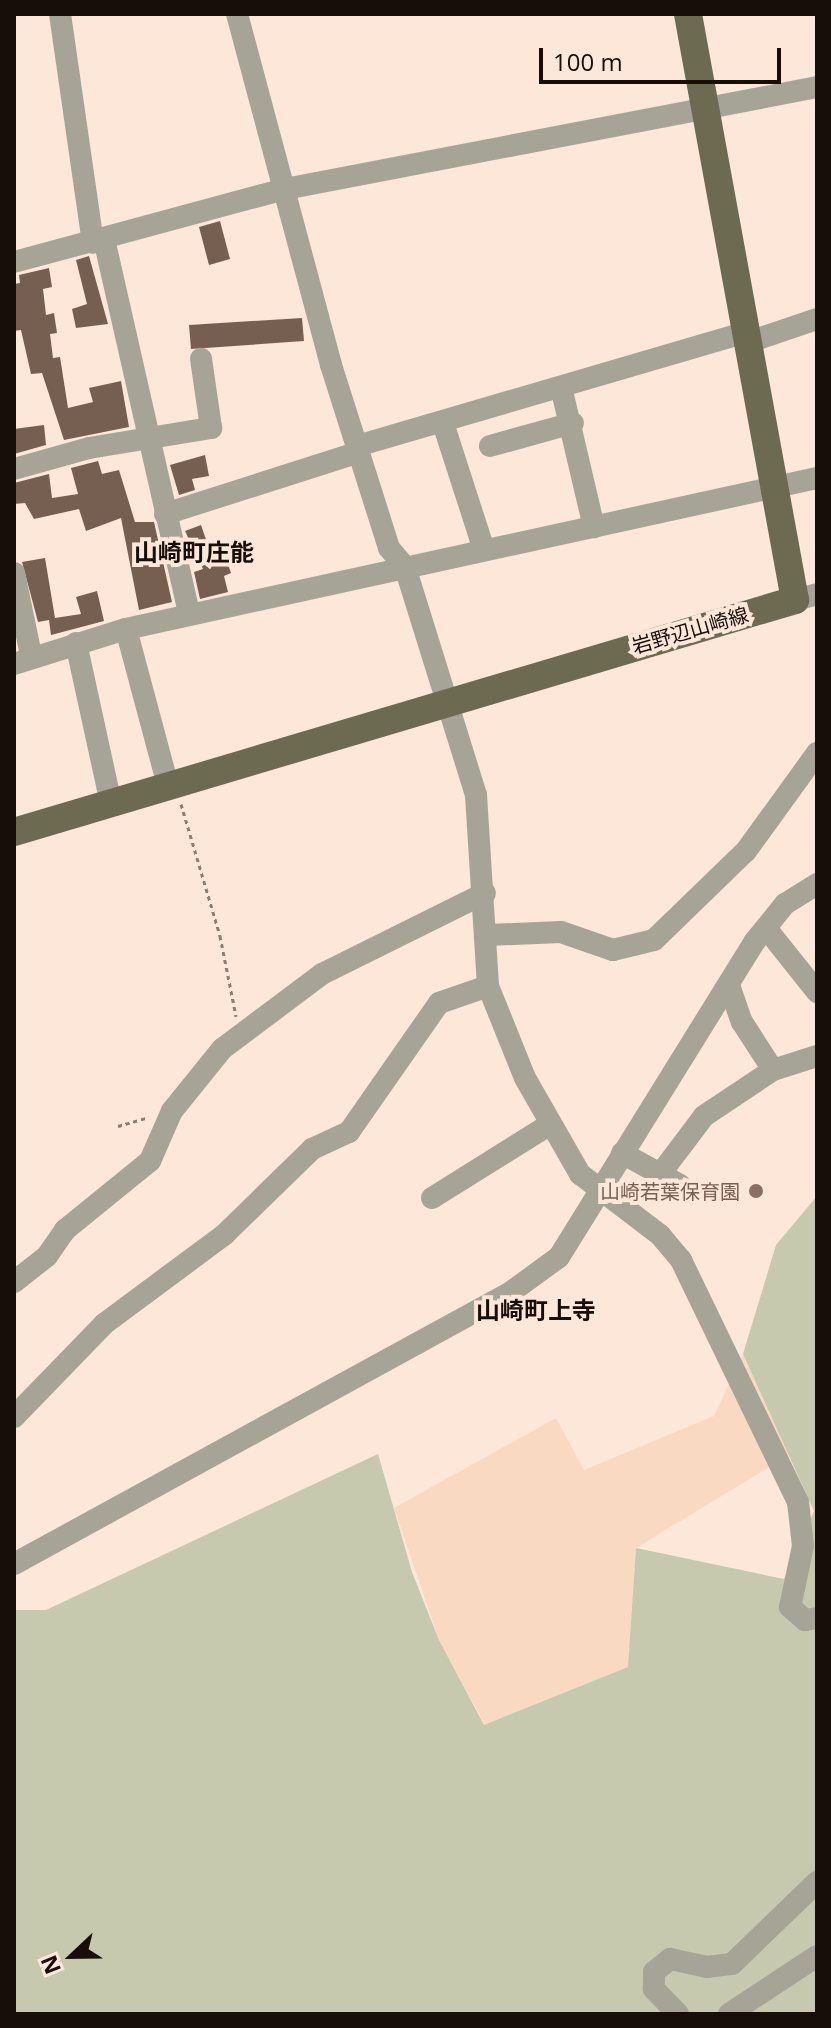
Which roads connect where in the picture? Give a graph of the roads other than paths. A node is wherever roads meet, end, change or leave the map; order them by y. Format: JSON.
{"nodes":[{"id":1,"x":60,"y":14,"type":"edge"},
{"id":2,"x":237,"y":14,"type":"edge"},
{"id":3,"x":688,"y":14,"type":"edge"},
{"id":4,"x":817,"y":87,"type":"edge"},
{"id":5,"x":702,"y":107,"type":"junction"},
{"id":6,"x":285,"y":189,"type":"junction"},
{"id":7,"x":98,"y":241,"type":"junction"},
{"id":8,"x":14,"y":262,"type":"edge"},
{"id":9,"x":817,"y":319,"type":"edge"},
{"id":10,"x":748,"y":337,"type":"junction"},
{"id":11,"x":201,"y":359,"type":"dead end"},
{"id":12,"x":562,"y":391,"type":"junction"},
{"id":13,"x":443,"y":423,"type":"junction"},
{"id":14,"x":573,"y":423,"type":"junction"},
{"id":15,"x":146,"y":438,"type":"junction"},
{"id":16,"x":490,"y":446,"type":"dead end"},
{"id":17,"x":358,"y":449,"type":"junction"},
{"id":18,"x":14,"y":469,"type":"edge"},
{"id":19,"x":817,"y":478,"type":"edge"},
{"id":20,"x":777,"y":487,"type":"junction"},
{"id":21,"x":165,"y":514,"type":"junction"},
{"id":22,"x":594,"y":527,"type":"junction"},
{"id":23,"x":484,"y":550,"type":"junction"},
{"id":24,"x":405,"y":567,"type":"junction"},
{"id":25,"x":14,"y":573,"type":"edge"},
{"id":26,"x":806,"y":597,"type":"edge"},
{"id":27,"x":189,"y":614,"type":"junction"},
{"id":28,"x":126,"y":629,"type":"junction"},
{"id":29,"x":76,"y":643,"type":"junction"},
{"id":30,"x":22,"y":660,"type":"edge"},
{"id":31,"x":447,"y":701,"type":"junction"},
{"id":32,"x":816,"y":757,"type":"edge"},
{"id":33,"x":172,"y":784,"type":"junction"},
{"id":34,"x":111,"y":803,"type":"junction"},
{"id":35,"x":14,"y":832,"type":"edge"},
{"id":36,"x":817,"y":884,"type":"edge"},
{"id":37,"x":485,"y":893,"type":"junction"},
{"id":38,"x":766,"y":928,"type":"junction"},
{"id":39,"x":487,"y":935,"type":"junction"},
{"id":40,"x":729,"y":985,"type":"junction"},
{"id":41,"x":488,"y":986,"type":"junction"},
{"id":42,"x":817,"y":992,"type":"edge"},
{"id":43,"x":817,"y":1056,"type":"edge"},
{"id":44,"x":773,"y":1070,"type":"junction"},
{"id":45,"x":549,"y":1125,"type":"junction"},
{"id":46,"x":622,"y":1153,"type":"junction"},
{"id":47,"x":597,"y":1188,"type":"junction"},
{"id":48,"x":432,"y":1198,"type":"dead end"},
{"id":49,"x":14,"y":1282,"type":"edge"},
{"id":50,"x":14,"y":1417,"type":"edge"},
{"id":51,"x":14,"y":1564,"type":"edge"},
{"id":52,"x":817,"y":1618,"type":"edge"},
{"id":53,"x":817,"y":1882,"type":"edge"},
{"id":54,"x":817,"y":1956,"type":"edge"},
{"id":55,"x":678,"y":2014,"type":"edge"},
{"id":56,"x":729,"y":2014,"type":"edge"}],
"edges":[{"from":1,"to":7,"type":"street"},
{"from":2,"to":6,"type":"street"},
{"from":3,"to":5,"type":"main road","name":"岩野辺山崎線"},
{"from":4,"to":5,"type":"street"},
{"from":5,"to":6,"type":"street"},
{"from":5,"to":10,"type":"main road","name":"岩野辺山崎線"},
{"from":6,"to":7,"type":"street"},
{"from":6,"to":17,"type":"street"},
{"from":7,"to":8,"type":"street"},
{"from":7,"to":15,"type":"street"},
{"from":9,"to":10,"type":"street"},
{"from":10,"to":12,"type":"street"},
{"from":10,"to":20,"type":"main road","name":"岩野辺山崎線"},
{"from":11,"to":15,"type":"street"},
{"from":12,"to":13,"type":"street"},
{"from":12,"to":14,"type":"street"},
{"from":13,"to":17,"type":"street"},
{"from":13,"to":23,"type":"street"},
{"from":14,"to":16,"type":"street"},
{"from":14,"to":22,"type":"street"},
{"from":15,"to":18,"type":"street"},
{"from":15,"to":21,"type":"street"},
{"from":17,"to":21,"type":"street"},
{"from":17,"to":24,"type":"street"},
{"from":19,"to":20,"type":"street"},
{"from":20,"to":22,"type":"street"},
{"from":20,"to":26,"type":"main road","name":"岩野辺山崎線"},
{"from":21,"to":27,"type":"street"},
{"from":22,"to":23,"type":"street"},
{"from":23,"to":24,"type":"street"},
{"from":24,"to":27,"type":"street"},
{"from":24,"to":31,"type":"street"},
{"from":25,"to":30,"type":"street"},
{"from":26,"to":31,"type":"main road","name":"岩野辺山崎線"},
{"from":27,"to":28,"type":"street"},
{"from":28,"to":29,"type":"street"},
{"from":28,"to":33,"type":"street"},
{"from":29,"to":30,"type":"street"},
{"from":29,"to":34,"type":"street"},
{"from":31,"to":33,"type":"main road","name":"岩野辺山崎線"},
{"from":31,"to":37,"type":"street"},
{"from":32,"to":39,"type":"street"},
{"from":33,"to":34,"type":"main road","name":"岩野辺山崎線"},
{"from":34,"to":35,"type":"main road","name":"岩野辺山崎線"},
{"from":36,"to":38,"type":"street"},
{"from":37,"to":39,"type":"street"},
{"from":37,"to":49,"type":"street"},
{"from":38,"to":40,"type":"street"},
{"from":38,"to":42,"type":"street"},
{"from":39,"to":41,"type":"street"},
{"from":40,"to":44,"type":"street"},
{"from":40,"to":46,"type":"street"},
{"from":41,"to":45,"type":"street"},
{"from":41,"to":50,"type":"street"},
{"from":43,"to":44,"type":"street"},
{"from":44,"to":46,"type":"street"},
{"from":45,"to":47,"type":"street"},
{"from":45,"to":48,"type":"street"},
{"from":46,"to":47,"type":"street"},
{"from":47,"to":51,"type":"street"},
{"from":47,"to":52,"type":"street"},
{"from":53,"to":55,"type":"street"},
{"from":54,"to":56,"type":"street"}]}
